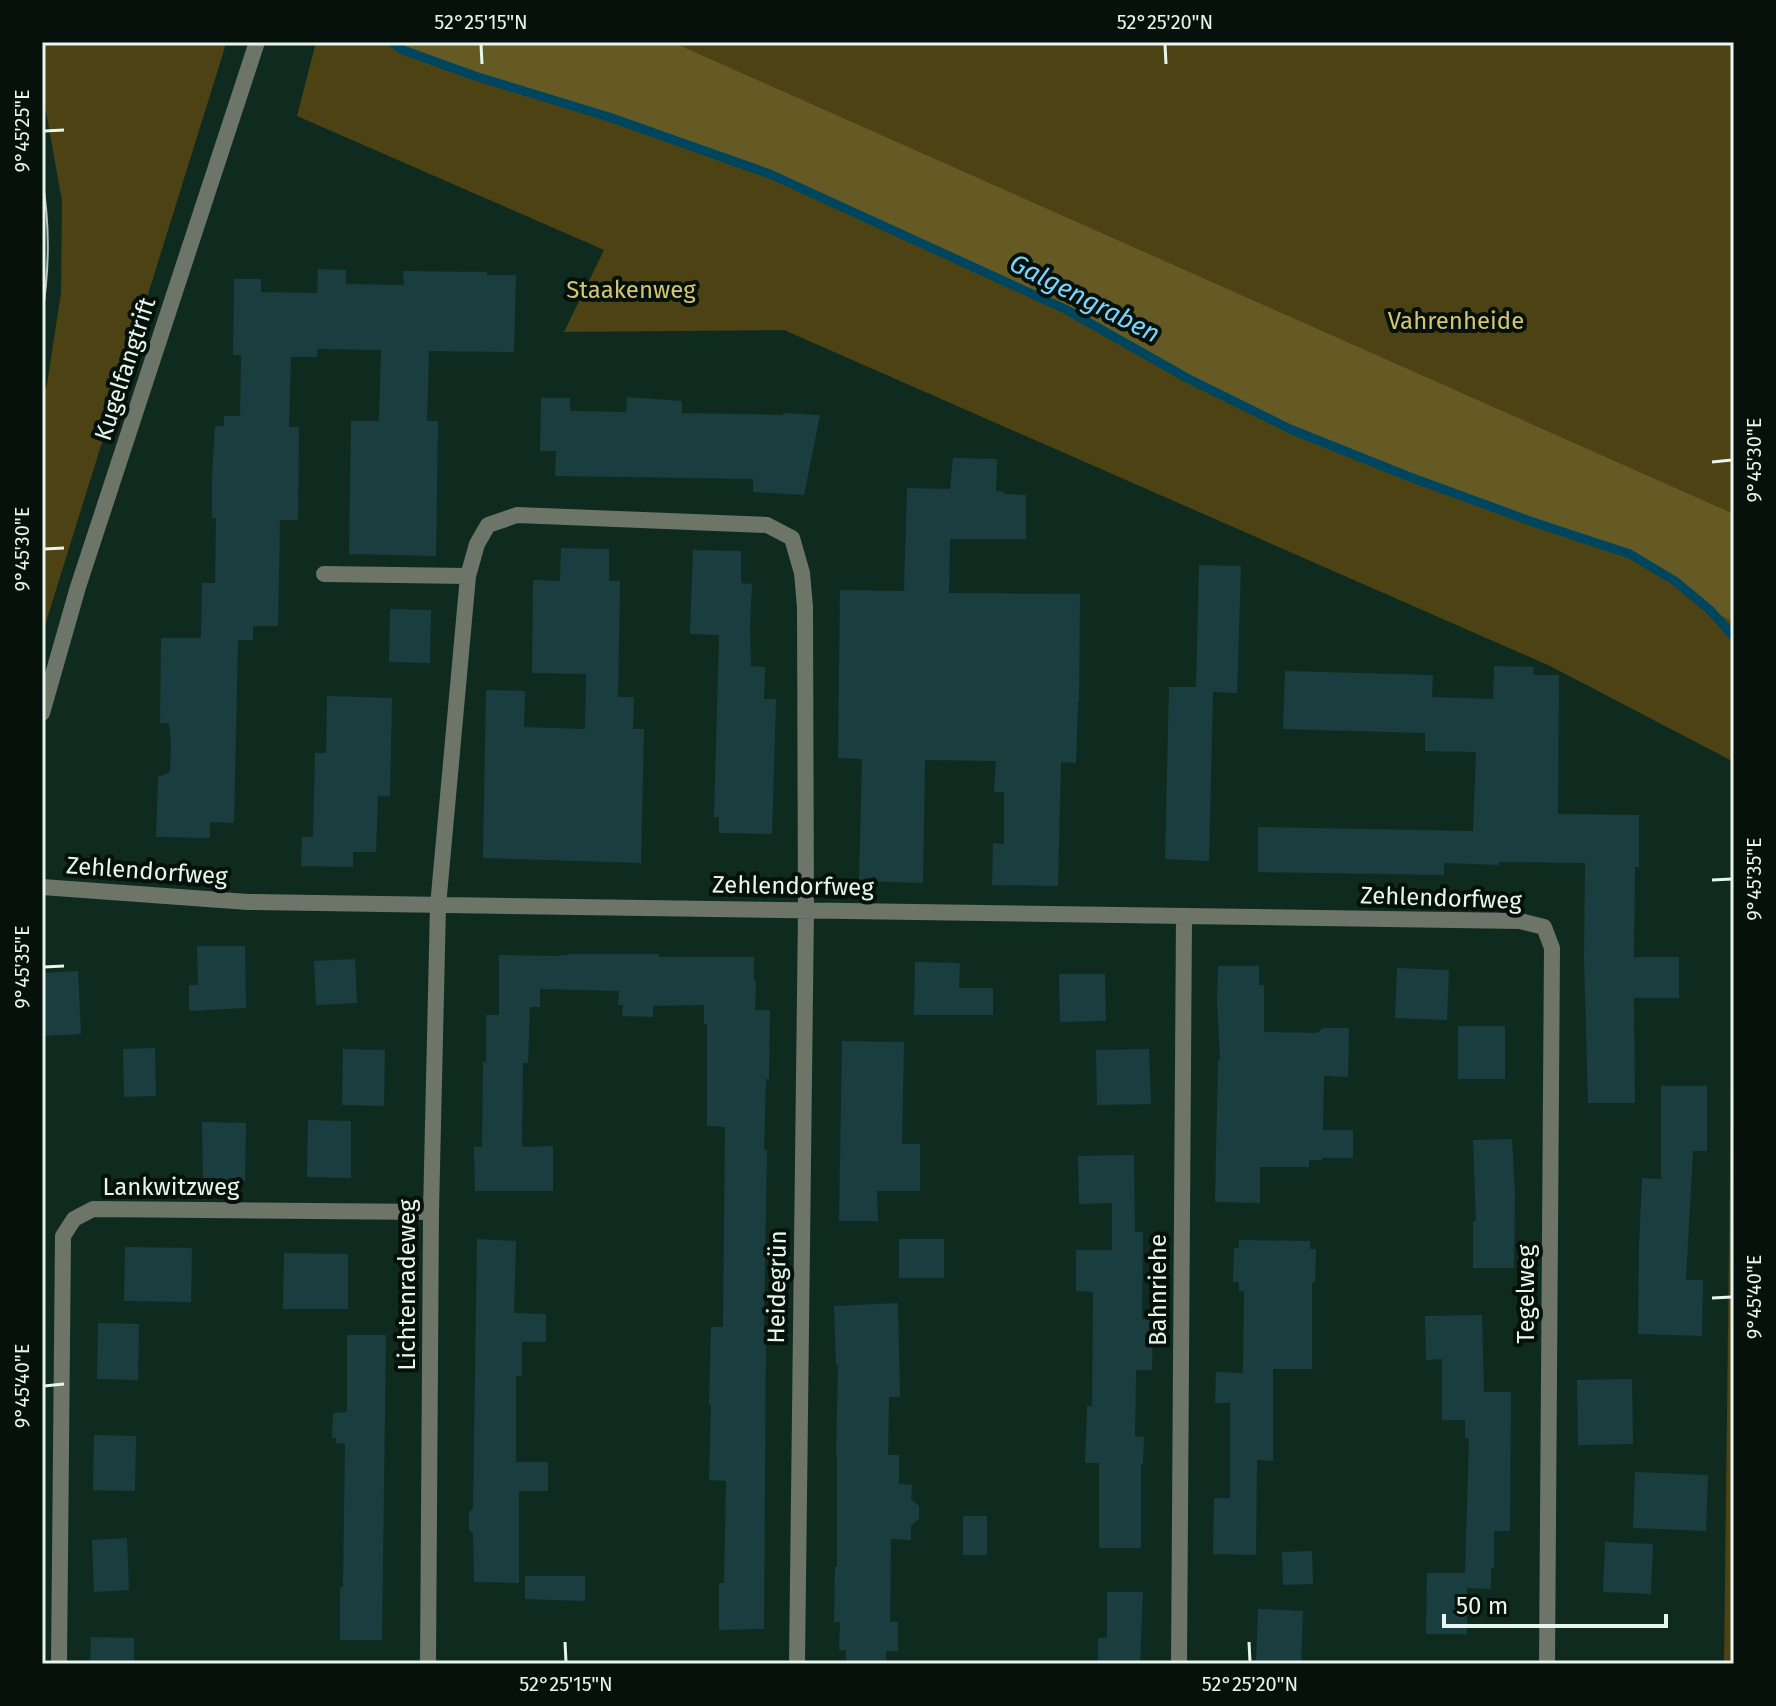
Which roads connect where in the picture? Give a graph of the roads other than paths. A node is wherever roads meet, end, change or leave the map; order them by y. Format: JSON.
{"nodes":[{"id":1,"x":257,"y":42,"type":"edge"},
{"id":2,"x":324,"y":574,"type":"dead end"},
{"id":3,"x":468,"y":576,"type":"junction"},
{"id":4,"x":42,"y":713,"type":"edge"},
{"id":5,"x":42,"y":887,"type":"edge"},
{"id":6,"x":438,"y":906,"type":"junction"},
{"id":7,"x":806,"y":910,"type":"junction"},
{"id":8,"x":1184,"y":916,"type":"junction"},
{"id":9,"x":1544,"y":927,"type":"joint"},
{"id":10,"x":431,"y":1212,"type":"junction"},
{"id":11,"x":59,"y":1664,"type":"edge"},
{"id":12,"x":428,"y":1664,"type":"edge"},
{"id":13,"x":797,"y":1664,"type":"edge"},
{"id":14,"x":1179,"y":1664,"type":"edge"},
{"id":15,"x":1547,"y":1664,"type":"edge"}],
"edges":[{"from":1,"to":4,"type":"street","name":"Kugelfangtrift"},
{"from":2,"to":3,"type":"street"},
{"from":3,"to":6,"type":"street"},
{"from":3,"to":7,"type":"street"},
{"from":5,"to":6,"type":"street","name":"Zehlendorfweg"},
{"from":6,"to":7,"type":"street","name":"Zehlendorfweg"},
{"from":6,"to":10,"type":"street","name":"Lichtenradeweg"},
{"from":7,"to":8,"type":"street","name":"Zehlendorfweg"},
{"from":7,"to":13,"type":"street","name":"Heidegrün"},
{"from":8,"to":9,"type":"street","name":"Zehlendorfweg"},
{"from":8,"to":14,"type":"street","name":"Bahnriehe"},
{"from":9,"to":15,"type":"street","name":"Tegelweg"},
{"from":10,"to":11,"type":"street","name":"Lankwitzweg"},
{"from":10,"to":12,"type":"street","name":"Lichtenradeweg"}]}
